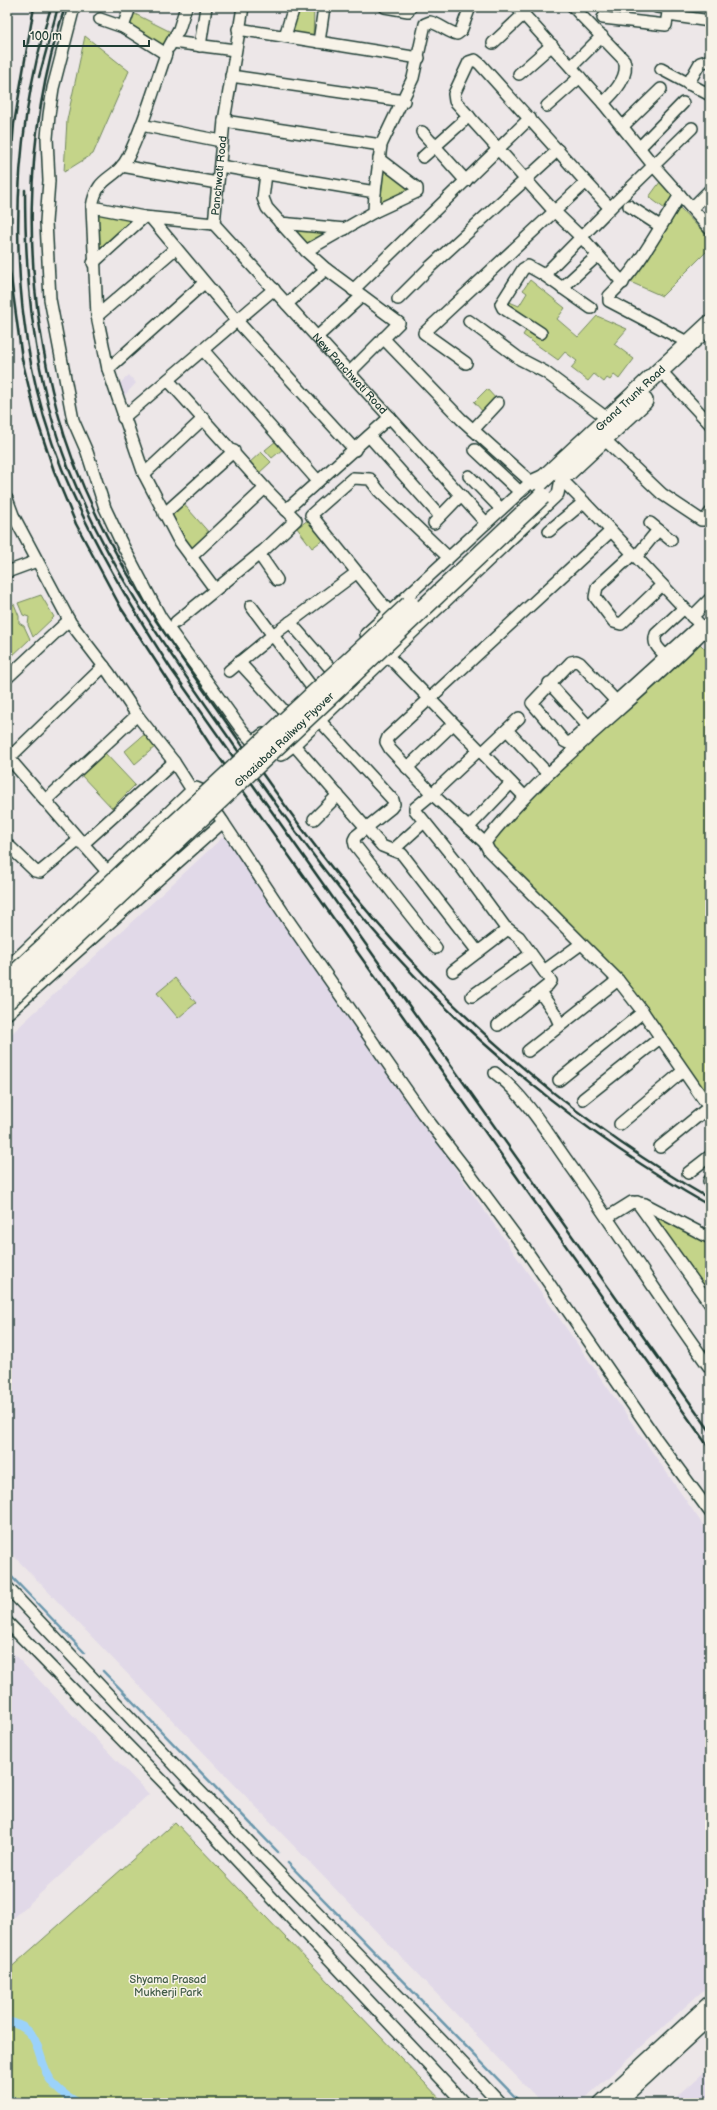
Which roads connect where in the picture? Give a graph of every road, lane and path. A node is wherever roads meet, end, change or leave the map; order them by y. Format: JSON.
{"nodes":[{"id":1,"x":74,"y":7,"type":"edge"},
{"id":2,"x":130,"y":7,"type":"edge"},
{"id":3,"x":186,"y":7,"type":"edge"},
{"id":4,"x":206,"y":7,"type":"edge"},
{"id":5,"x":243,"y":7,"type":"edge"},
{"id":6,"x":294,"y":7,"type":"edge"},
{"id":7,"x":324,"y":7,"type":"edge"},
{"id":8,"x":385,"y":7,"type":"edge"},
{"id":9,"x":410,"y":7,"type":"edge"},
{"id":10,"x":470,"y":7,"type":"edge"},
{"id":11,"x":573,"y":7,"type":"edge"},
{"id":12,"x":666,"y":9,"type":"edge"},
{"id":13,"x":520,"y":11,"type":"edge"},
{"id":14,"x":603,"y":18,"type":"dead end"},
{"id":15,"x":100,"y":19,"type":"dead end"},
{"id":16,"x":710,"y":21,"type":"edge"},
{"id":17,"x":123,"y":27,"type":"junction"},
{"id":18,"x":238,"y":29,"type":"junction"},
{"id":19,"x":285,"y":36,"type":"junction"},
{"id":20,"x":602,"y":36,"type":"junction"},
{"id":21,"x":172,"y":42,"type":"junction"},
{"id":22,"x":319,"y":42,"type":"junction"},
{"id":23,"x":493,"y":43,"type":"dead end"},
{"id":24,"x":552,"y":45,"type":"junction"},
{"id":25,"x":200,"y":46,"type":"junction"},
{"id":26,"x":235,"y":50,"type":"junction"},
{"id":27,"x":166,"y":54,"type":"junction"},
{"id":28,"x":419,"y":58,"type":"junction"},
{"id":29,"x":710,"y":60,"type":"edge"},
{"id":30,"x":571,"y":67,"type":"junction"},
{"id":31,"x":661,"y":69,"type":"dead end"},
{"id":32,"x":519,"y":74,"type":"dead end"},
{"id":33,"x":231,"y":76,"type":"junction"},
{"id":34,"x":580,"y":76,"type":"junction"},
{"id":35,"x":688,"y":84,"type":"junction"},
{"id":36,"x":660,"y":89,"type":"dead end"},
{"id":37,"x":710,"y":95,"type":"edge"},
{"id":38,"x":404,"y":101,"type":"junction"},
{"id":39,"x":603,"y":103,"type":"junction"},
{"id":40,"x":683,"y":103,"type":"dead end"},
{"id":41,"x":547,"y":106,"type":"dead end"},
{"id":42,"x":469,"y":116,"type":"junction"},
{"id":43,"x":530,"y":118,"type":"junction"},
{"id":44,"x":224,"y":121,"type":"junction"},
{"id":45,"x":142,"y":125,"type":"junction"},
{"id":46,"x":622,"y":127,"type":"junction"},
{"id":47,"x":692,"y":128,"type":"dead end"},
{"id":48,"x":422,"y":132,"type":"dead end"},
{"id":49,"x":221,"y":141,"type":"junction"},
{"id":50,"x":381,"y":145,"type":"junction"},
{"id":51,"x":436,"y":146,"type":"junction"},
{"id":52,"x":639,"y":148,"type":"junction"},
{"id":53,"x":498,"y":149,"type":"junction"},
{"id":54,"x":558,"y":150,"type":"junction"},
{"id":55,"x":423,"y":157,"type":"dead end"},
{"id":56,"x":378,"y":159,"type":"junction"},
{"id":57,"x":653,"y":165,"type":"junction"},
{"id":58,"x":122,"y":166,"type":"junction"},
{"id":59,"x":220,"y":166,"type":"junction"},
{"id":60,"x":266,"y":174,"type":"junction"},
{"id":61,"x":526,"y":179,"type":"junction"},
{"id":62,"x":466,"y":181,"type":"junction"},
{"id":63,"x":586,"y":182,"type":"junction"},
{"id":64,"x":217,"y":183,"type":"junction"},
{"id":65,"x":710,"y":190,"type":"edge"},
{"id":66,"x":375,"y":192,"type":"junction"},
{"id":67,"x":680,"y":195,"type":"junction"},
{"id":68,"x":629,"y":206,"type":"dead end"},
{"id":69,"x":92,"y":207,"type":"junction"},
{"id":70,"x":610,"y":208,"type":"junction"},
{"id":71,"x":692,"y":208,"type":"junction"},
{"id":72,"x":554,"y":211,"type":"junction"},
{"id":73,"x":374,"y":212,"type":"junction"},
{"id":74,"x":147,"y":217,"type":"junction"},
{"id":75,"x":280,"y":223,"type":"junction"},
{"id":76,"x":214,"y":224,"type":"junction"},
{"id":77,"x":660,"y":226,"type":"junction"},
{"id":78,"x":345,"y":229,"type":"junction"},
{"id":79,"x":710,"y":229,"type":"edge"},
{"id":80,"x":581,"y":237,"type":"junction"},
{"id":81,"x":176,"y":248,"type":"junction"},
{"id":82,"x":306,"y":251,"type":"junction"},
{"id":83,"x":597,"y":256,"type":"junction"},
{"id":84,"x":93,"y":263,"type":"junction"},
{"id":85,"x":326,"y":269,"type":"junction"},
{"id":86,"x":544,"y":276,"type":"junction"},
{"id":87,"x":204,"y":283,"type":"junction"},
{"id":88,"x":623,"y":283,"type":"junction"},
{"id":89,"x":562,"y":288,"type":"junction"},
{"id":90,"x":274,"y":289,"type":"junction"},
{"id":91,"x":358,"y":293,"type":"junction"},
{"id":92,"x":398,"y":299,"type":"dead end"},
{"id":93,"x":287,"y":304,"type":"junction"},
{"id":94,"x":591,"y":308,"type":"dead end"},
{"id":95,"x":97,"y":316,"type":"junction"},
{"id":96,"x":237,"y":320,"type":"junction"},
{"id":97,"x":469,"y":321,"type":"dead end"},
{"id":98,"x":710,"y":324,"type":"edge"},
{"id":99,"x":541,"y":334,"type":"dead end"},
{"id":100,"x":317,"y":337,"type":"junction"},
{"id":101,"x":383,"y":338,"type":"junction"},
{"id":102,"x":710,"y":340,"type":"edge"},
{"id":103,"x":689,"y":343,"type":"junction"},
{"id":104,"x":202,"y":350,"type":"junction"},
{"id":105,"x":466,"y":363,"type":"dead end"},
{"id":106,"x":108,"y":369,"type":"junction"},
{"id":107,"x":349,"y":373,"type":"junction"},
{"id":108,"x":664,"y":375,"type":"junction"},
{"id":109,"x":168,"y":380,"type":"junction"},
{"id":110,"x":498,"y":403,"type":"dead end"},
{"id":111,"x":390,"y":417,"type":"junction"},
{"id":112,"x":123,"y":418,"type":"junction"},
{"id":113,"x":204,"y":418,"type":"junction"},
{"id":114,"x":608,"y":419,"type":"junction"},
{"id":115,"x":710,"y":424,"type":"edge"},
{"id":116,"x":473,"y":430,"type":"junction"},
{"id":117,"x":369,"y":436,"type":"junction"},
{"id":118,"x":604,"y":439,"type":"junction"},
{"id":119,"x":355,"y":450,"type":"junction"},
{"id":120,"x":475,"y":450,"type":"dead end"},
{"id":121,"x":234,"y":451,"type":"junction"},
{"id":122,"x":144,"y":474,"type":"junction"},
{"id":123,"x":469,"y":476,"type":"dead end"},
{"id":124,"x":556,"y":476,"type":"junction"},
{"id":125,"x":318,"y":481,"type":"junction"},
{"id":126,"x":537,"y":487,"type":"junction"},
{"id":127,"x":265,"y":488,"type":"junction"},
{"id":128,"x":520,"y":492,"type":"junction"},
{"id":129,"x":461,"y":495,"type":"junction"},
{"id":130,"x":7,"y":499,"type":"edge"},
{"id":131,"x":584,"y":502,"type":"junction"},
{"id":132,"x":501,"y":509,"type":"junction"},
{"id":133,"x":286,"y":510,"type":"junction"},
{"id":134,"x":710,"y":513,"type":"edge"},
{"id":135,"x":164,"y":514,"type":"junction"},
{"id":136,"x":10,"y":516,"type":"edge"},
{"id":137,"x":486,"y":523,"type":"junction"},
{"id":138,"x":550,"y":530,"type":"dead end"},
{"id":139,"x":611,"y":531,"type":"junction"},
{"id":140,"x":671,"y":540,"type":"dead end"},
{"id":141,"x":259,"y":554,"type":"junction"},
{"id":142,"x":635,"y":555,"type":"junction"},
{"id":143,"x":191,"y":557,"type":"junction"},
{"id":144,"x":448,"y":557,"type":"junction"},
{"id":145,"x":37,"y":561,"type":"junction"},
{"id":146,"x":7,"y":572,"type":"edge"},
{"id":147,"x":356,"y":573,"type":"junction"},
{"id":148,"x":277,"y":580,"type":"dead end"},
{"id":149,"x":662,"y":585,"type":"junction"},
{"id":150,"x":215,"y":589,"type":"junction"},
{"id":151,"x":710,"y":599,"type":"edge"},
{"id":152,"x":251,"y":606,"type":"dead end"},
{"id":153,"x":684,"y":608,"type":"junction"},
{"id":154,"x":389,"y":612,"type":"junction"},
{"id":155,"x":69,"y":620,"type":"junction"},
{"id":156,"x":176,"y":622,"type":"dead end"},
{"id":157,"x":290,"y":622,"type":"junction"},
{"id":158,"x":702,"y":627,"type":"edge"},
{"id":159,"x":273,"y":635,"type":"junction"},
{"id":160,"x":408,"y":636,"type":"junction"},
{"id":161,"x":388,"y":656,"type":"junction"},
{"id":162,"x":666,"y":656,"type":"junction"},
{"id":163,"x":239,"y":662,"type":"junction"},
{"id":164,"x":104,"y":666,"type":"junction"},
{"id":165,"x":330,"y":668,"type":"junction"},
{"id":166,"x":229,"y":671,"type":"dead end"},
{"id":167,"x":7,"y":678,"type":"edge"},
{"id":168,"x":549,"y":683,"type":"junction"},
{"id":169,"x":311,"y":686,"type":"junction"},
{"id":170,"x":429,"y":699,"type":"junction"},
{"id":171,"x":616,"y":701,"type":"junction"},
{"id":172,"x":284,"y":711,"type":"junction"},
{"id":173,"x":137,"y":715,"type":"junction"},
{"id":174,"x":519,"y":718,"type":"dead end"},
{"id":175,"x":320,"y":721,"type":"junction"},
{"id":176,"x":453,"y":724,"type":"junction"},
{"id":177,"x":588,"y":726,"type":"junction"},
{"id":178,"x":506,"y":730,"type":"junction"},
{"id":179,"x":264,"y":734,"type":"junction"},
{"id":180,"x":294,"y":745,"type":"junction"},
{"id":181,"x":481,"y":752,"type":"junction"},
{"id":182,"x":8,"y":757,"type":"edge"},
{"id":183,"x":174,"y":762,"type":"junction"},
{"id":184,"x":407,"y":768,"type":"junction"},
{"id":185,"x":548,"y":774,"type":"junction"},
{"id":186,"x":511,"y":783,"type":"junction"},
{"id":187,"x":192,"y":790,"type":"junction"},
{"id":188,"x":432,"y":794,"type":"junction"},
{"id":189,"x":338,"y":795,"type":"junction"},
{"id":190,"x":525,"y":797,"type":"junction"},
{"id":191,"x":45,"y":801,"type":"junction"},
{"id":192,"x":314,"y":819,"type":"dead end"},
{"id":193,"x":223,"y":822,"type":"junction"},
{"id":194,"x":424,"y":822,"type":"junction"},
{"id":195,"x":367,"y":828,"type":"junction"},
{"id":196,"x":468,"y":828,"type":"junction"},
{"id":197,"x":81,"y":842,"type":"junction"},
{"id":198,"x":485,"y":843,"type":"junction"},
{"id":199,"x":7,"y":844,"type":"edge"},
{"id":200,"x":392,"y":850,"type":"junction"},
{"id":201,"x":108,"y":872,"type":"junction"},
{"id":202,"x":133,"y":901,"type":"junction"},
{"id":203,"x":508,"y":929,"type":"junction"},
{"id":204,"x":581,"y":944,"type":"junction"},
{"id":205,"x":436,"y":948,"type":"dead end"},
{"id":206,"x":478,"y":952,"type":"junction"},
{"id":207,"x":531,"y":954,"type":"junction"},
{"id":208,"x":7,"y":968,"type":"edge"},
{"id":209,"x":453,"y":971,"type":"dead end"},
{"id":210,"x":544,"y":971,"type":"junction"},
{"id":211,"x":618,"y":980,"type":"junction"},
{"id":212,"x":7,"y":981,"type":"edge"},
{"id":213,"x":540,"y":992,"type":"junction"},
{"id":214,"x":472,"y":996,"type":"dead end"},
{"id":215,"x":7,"y":1001,"type":"edge"},
{"id":216,"x":643,"y":1012,"type":"junction"},
{"id":217,"x":7,"y":1014,"type":"edge"},
{"id":218,"x":498,"y":1025,"type":"dead end"},
{"id":219,"x":560,"y":1026,"type":"junction"},
{"id":220,"x":660,"y":1038,"type":"junction"},
{"id":221,"x":528,"y":1051,"type":"dead end"},
{"id":222,"x":683,"y":1071,"type":"junction"},
{"id":223,"x":495,"y":1073,"type":"dead end"},
{"id":224,"x":559,"y":1080,"type":"dead end"},
{"id":225,"x":583,"y":1099,"type":"dead end"},
{"id":226,"x":709,"y":1108,"type":"edge"},
{"id":227,"x":620,"y":1124,"type":"dead end"},
{"id":228,"x":660,"y":1147,"type":"dead end"},
{"id":229,"x":710,"y":1156,"type":"edge"},
{"id":230,"x":688,"y":1174,"type":"dead end"},
{"id":231,"x":637,"y":1202,"type":"junction"},
{"id":232,"x":608,"y":1217,"type":"junction"},
{"id":233,"x":710,"y":1238,"type":"edge"},
{"id":234,"x":710,"y":1304,"type":"edge"},
{"id":235,"x":709,"y":1363,"type":"edge"},
{"id":236,"x":710,"y":1512,"type":"edge"},
{"id":237,"x":7,"y":1587,"type":"edge"},
{"id":238,"x":7,"y":1622,"type":"edge"},
{"id":239,"x":710,"y":2003,"type":"edge"},
{"id":240,"x":710,"y":2016,"type":"edge"},
{"id":241,"x":464,"y":2103,"type":"edge"},
{"id":242,"x":500,"y":2103,"type":"edge"},
{"id":243,"x":601,"y":2103,"type":"edge"},
{"id":244,"x":617,"y":2103,"type":"edge"}],
"edges":[{"from":1,"to":179,"type":"street"},
{"from":2,"to":17,"type":"street"},
{"from":3,"to":21,"type":"street"},
{"from":4,"to":25,"type":"street"},
{"from":5,"to":18,"type":"street","name":"Panchwati Road"},
{"from":6,"to":19,"type":"street"},
{"from":7,"to":22,"type":"street"},
{"from":8,"to":9,"type":"street"},
{"from":10,"to":28,"type":"street"},
{"from":11,"to":20,"type":"street"},
{"from":12,"to":14,"type":"street"},
{"from":12,"to":16,"type":"street"},
{"from":13,"to":23,"type":"street"},
{"from":13,"to":24,"type":"street"},
{"from":15,"to":17,"type":"street"},
{"from":17,"to":27,"type":"street"},
{"from":18,"to":19,"type":"street"},
{"from":18,"to":26,"type":"street","name":"Panchwati Road"},
{"from":19,"to":22,"type":"street"},
{"from":20,"to":30,"type":"street"},
{"from":20,"to":39,"type":"street"},
{"from":21,"to":25,"type":"street"},
{"from":21,"to":27,"type":"street"},
{"from":22,"to":28,"type":"street"},
{"from":24,"to":30,"type":"street"},
{"from":24,"to":32,"type":"street"},
{"from":25,"to":26,"type":"street"},
{"from":26,"to":33,"type":"street","name":"Panchwati Road"},
{"from":27,"to":45,"type":"street"},
{"from":28,"to":38,"type":"street"},
{"from":29,"to":35,"type":"street"},
{"from":30,"to":34,"type":"street"},
{"from":31,"to":35,"type":"street"},
{"from":33,"to":38,"type":"street"},
{"from":33,"to":44,"type":"street","name":"Panchwati Road"},
{"from":34,"to":39,"type":"street"},
{"from":34,"to":41,"type":"street"},
{"from":35,"to":37,"type":"street"},
{"from":36,"to":46,"type":"street"},
{"from":38,"to":50,"type":"street"},
{"from":39,"to":46,"type":"street"},
{"from":40,"to":52,"type":"street"},
{"from":42,"to":43,"type":"street"},
{"from":42,"to":51,"type":"street"},
{"from":42,"to":53,"type":"street"},
{"from":43,"to":53,"type":"street"},
{"from":43,"to":54,"type":"street"},
{"from":44,"to":49,"type":"street","name":"Panchwati Road"},
{"from":44,"to":50,"type":"street"},
{"from":45,"to":49,"type":"street"},
{"from":45,"to":58,"type":"street"},
{"from":46,"to":52,"type":"street"},
{"from":47,"to":57,"type":"street"},
{"from":48,"to":51,"type":"street"},
{"from":49,"to":59,"type":"street","name":"Panchwati Road"},
{"from":50,"to":56,"type":"street"},
{"from":51,"to":55,"type":"street"},
{"from":51,"to":62,"type":"street"},
{"from":52,"to":57,"type":"street"},
{"from":53,"to":61,"type":"street"},
{"from":53,"to":62,"type":"street"},
{"from":54,"to":61,"type":"street"},
{"from":54,"to":63,"type":"street"},
{"from":56,"to":66,"type":"street"},
{"from":56,"to":73,"type":"street"},
{"from":57,"to":67,"type":"street"},
{"from":57,"to":70,"type":"street"},
{"from":58,"to":64,"type":"street"},
{"from":58,"to":69,"type":"street"},
{"from":59,"to":60,"type":"street"},
{"from":59,"to":64,"type":"street","name":"Panchwati Road"},
{"from":60,"to":66,"type":"street"},
{"from":60,"to":75,"type":"street"},
{"from":61,"to":72,"type":"street"},
{"from":61,"to":92,"type":"street"},
{"from":62,"to":91,"type":"street"},
{"from":63,"to":70,"type":"street"},
{"from":63,"to":72,"type":"street"},
{"from":64,"to":76,"type":"street","name":"Panchwati Road"},
{"from":65,"to":71,"type":"street"},
{"from":66,"to":73,"type":"street"},
{"from":67,"to":71,"type":"street"},
{"from":67,"to":77,"type":"street"},
{"from":68,"to":77,"type":"street"},
{"from":69,"to":74,"type":"street","name":"Panchwati Road"},
{"from":69,"to":84,"type":"street"},
{"from":70,"to":80,"type":"street"},
{"from":71,"to":79,"type":"street"},
{"from":72,"to":80,"type":"street"},
{"from":72,"to":105,"type":"street"},
{"from":73,"to":78,"type":"street"},
{"from":74,"to":76,"type":"street","name":"Panchwati Road"},
{"from":74,"to":81,"type":"street"},
{"from":74,"to":84,"type":"street"},
{"from":75,"to":78,"type":"street"},
{"from":75,"to":82,"type":"street"},
{"from":76,"to":90,"type":"street","name":"New Panchwati Road"},
{"from":77,"to":88,"type":"street"},
{"from":78,"to":82,"type":"street"},
{"from":80,"to":83,"type":"street"},
{"from":80,"to":86,"type":"street"},
{"from":81,"to":87,"type":"street"},
{"from":81,"to":95,"type":"street"},
{"from":82,"to":85,"type":"street"},
{"from":83,"to":88,"type":"street"},
{"from":83,"to":89,"type":"street"},
{"from":84,"to":95,"type":"street"},
{"from":85,"to":91,"type":"street"},
{"from":85,"to":93,"type":"street"},
{"from":86,"to":89,"type":"street"},
{"from":86,"to":99,"type":"street"},
{"from":87,"to":96,"type":"street"},
{"from":87,"to":106,"type":"street"},
{"from":88,"to":103,"type":"street"},
{"from":89,"to":94,"type":"street"},
{"from":90,"to":93,"type":"street","name":"New Panchwati Road"},
{"from":90,"to":96,"type":"street"},
{"from":91,"to":100,"type":"street"},
{"from":91,"to":101,"type":"street"},
{"from":93,"to":100,"type":"street","name":"New Panchwati Road"},
{"from":95,"to":106,"type":"street"},
{"from":96,"to":104,"type":"street"},
{"from":96,"to":119,"type":"street"},
{"from":97,"to":114,"type":"street"},
{"from":98,"to":103,"type":"highway","name":"Grand Trunk Road"},
{"from":100,"to":107,"type":"street","name":"New Panchwati Road"},
{"from":101,"to":107,"type":"street"},
{"from":101,"to":116,"type":"street"},
{"from":102,"to":108,"type":"highway","name":"Grand Trunk Road"},
{"from":103,"to":108,"type":"highway","name":"Grand Trunk Road"},
{"from":104,"to":109,"type":"street"},
{"from":104,"to":125,"type":"street"},
{"from":106,"to":112,"type":"street"},
{"from":107,"to":111,"type":"street","name":"New Panchwati Road"},
{"from":108,"to":114,"type":"highway","name":"Grand Trunk Road"},
{"from":108,"to":115,"type":"street"},
{"from":108,"to":118,"type":"highway","name":"Grand Trunk Road"},
{"from":109,"to":112,"type":"street"},
{"from":109,"to":113,"type":"street"},
{"from":110,"to":116,"type":"street"},
{"from":111,"to":117,"type":"street"},
{"from":111,"to":129,"type":"street","name":"New Panchwati Road"},
{"from":112,"to":122,"type":"street"},
{"from":113,"to":121,"type":"street"},
{"from":113,"to":122,"type":"street"},
{"from":114,"to":124,"type":"highway","name":"Grand Trunk Road"},
{"from":116,"to":126,"type":"street"},
{"from":117,"to":119,"type":"street"},
{"from":117,"to":129,"type":"street"},
{"from":118,"to":124,"type":"highway","name":"Grand Trunk Road"},
{"from":118,"to":134,"type":"street"},
{"from":119,"to":125,"type":"street"},
{"from":120,"to":128,"type":"street"},
{"from":121,"to":127,"type":"street"},
{"from":121,"to":135,"type":"street"},
{"from":122,"to":135,"type":"street"},
{"from":123,"to":132,"type":"street"},
{"from":124,"to":126,"type":"highway","name":"Ghaziabad Railway Flyover"},
{"from":124,"to":131,"type":"street"},
{"from":124,"to":160,"type":"street"},
{"from":125,"to":133,"type":"street"},
{"from":126,"to":128,"type":"street"},
{"from":126,"to":212,"type":"highway","name":"Ghaziabad Railway Flyover","bridge":true},
{"from":126,"to":215,"type":"highway","name":"Ghaziabad Railway Flyover","bridge":true},
{"from":127,"to":133,"type":"street"},
{"from":127,"to":143,"type":"street"},
{"from":128,"to":132,"type":"street"},
{"from":129,"to":137,"type":"street","name":"New Panchwati Road"},
{"from":130,"to":136,"type":"street"},
{"from":131,"to":138,"type":"street"},
{"from":131,"to":139,"type":"street"},
{"from":132,"to":137,"type":"street"},
{"from":133,"to":141,"type":"street"},
{"from":135,"to":143,"type":"street"},
{"from":136,"to":145,"type":"street"},
{"from":137,"to":144,"type":"street"},
{"from":139,"to":142,"type":"street"},
{"from":139,"to":170,"type":"street"},
{"from":140,"to":142,"type":"street"},
{"from":141,"to":148,"type":"street"},
{"from":141,"to":150,"type":"street"},
{"from":142,"to":149,"type":"street"},
{"from":142,"to":149,"type":"street"},
{"from":143,"to":150,"type":"street"},
{"from":144,"to":147,"type":"street"},
{"from":144,"to":154,"type":"street"},
{"from":145,"to":146,"type":"street"},
{"from":145,"to":155,"type":"street"},
{"from":147,"to":154,"type":"street"},
{"from":147,"to":157,"type":"street"},
{"from":149,"to":153,"type":"street"},
{"from":150,"to":156,"type":"street"},
{"from":151,"to":158,"type":"street"},
{"from":152,"to":159,"type":"street"},
{"from":153,"to":158,"type":"street"},
{"from":153,"to":162,"type":"street"},
{"from":154,"to":160,"type":"street"},
{"from":154,"to":165,"type":"street"},
{"from":155,"to":164,"type":"street"},
{"from":155,"to":167,"type":"street"},
{"from":157,"to":159,"type":"street"},
{"from":157,"to":165,"type":"street"},
{"from":158,"to":162,"type":"street"},
{"from":158,"to":185,"type":"street"},
{"from":159,"to":163,"type":"street"},
{"from":159,"to":169,"type":"street"},
{"from":160,"to":161,"type":"street"},
{"from":161,"to":170,"type":"street"},
{"from":161,"to":175,"type":"street"},
{"from":162,"to":171,"type":"street"},
{"from":163,"to":166,"type":"street"},
{"from":163,"to":172,"type":"street"},
{"from":164,"to":173,"type":"street"},
{"from":164,"to":182,"type":"street"},
{"from":165,"to":169,"type":"street"},
{"from":168,"to":171,"type":"street"},
{"from":168,"to":177,"type":"street"},
{"from":168,"to":177,"type":"street"},
{"from":169,"to":172,"type":"street"},
{"from":170,"to":176,"type":"street"},
{"from":170,"to":184,"type":"street"},
{"from":171,"to":177,"type":"street"},
{"from":172,"to":179,"type":"street"},
{"from":173,"to":183,"type":"street"},
{"from":173,"to":191,"type":"street"},
{"from":174,"to":178,"type":"street"},
{"from":175,"to":180,"type":"street"},
{"from":175,"to":195,"type":"street"},
{"from":176,"to":181,"type":"street"},
{"from":176,"to":184,"type":"street"},
{"from":178,"to":181,"type":"street"},
{"from":178,"to":185,"type":"street"},
{"from":179,"to":180,"type":"street"},
{"from":180,"to":189,"type":"street"},
{"from":181,"to":186,"type":"street"},
{"from":181,"to":188,"type":"street"},
{"from":182,"to":191,"type":"street"},
{"from":183,"to":187,"type":"street"},
{"from":183,"to":197,"type":"street"},
{"from":184,"to":188,"type":"street"},
{"from":185,"to":190,"type":"street"},
{"from":186,"to":190,"type":"street"},
{"from":186,"to":196,"type":"street"},
{"from":187,"to":193,"type":"street"},
{"from":187,"to":201,"type":"street"},
{"from":188,"to":194,"type":"street"},
{"from":188,"to":196,"type":"street"},
{"from":189,"to":192,"type":"street"},
{"from":189,"to":195,"type":"street"},
{"from":190,"to":198,"type":"street"},
{"from":191,"to":197,"type":"street"},
{"from":193,"to":202,"type":"street"},
{"from":193,"to":236,"type":"street"},
{"from":194,"to":200,"type":"street"},
{"from":194,"to":203,"type":"street"},
{"from":195,"to":200,"type":"street"},
{"from":195,"to":205,"type":"street"},
{"from":196,"to":198,"type":"street"},
{"from":197,"to":199,"type":"street"},
{"from":197,"to":201,"type":"street"},
{"from":198,"to":204,"type":"street"},
{"from":200,"to":206,"type":"street"},
{"from":201,"to":202,"type":"street"},
{"from":201,"to":208,"type":"street"},
{"from":202,"to":217,"type":"street"},
{"from":203,"to":206,"type":"street"},
{"from":203,"to":207,"type":"street"},
{"from":204,"to":210,"type":"street"},
{"from":204,"to":211,"type":"street"},
{"from":206,"to":209,"type":"street"},
{"from":207,"to":210,"type":"street"},
{"from":207,"to":214,"type":"street"},
{"from":210,"to":213,"type":"street"},
{"from":211,"to":216,"type":"street"},
{"from":211,"to":219,"type":"street"},
{"from":213,"to":218,"type":"street"},
{"from":213,"to":219,"type":"street"},
{"from":216,"to":220,"type":"street"},
{"from":216,"to":224,"type":"street"},
{"from":219,"to":221,"type":"street"},
{"from":220,"to":222,"type":"street"},
{"from":220,"to":225,"type":"street"},
{"from":222,"to":226,"type":"street"},
{"from":222,"to":227,"type":"street"},
{"from":223,"to":232,"type":"street"},
{"from":226,"to":228,"type":"street"},
{"from":229,"to":230,"type":"street"},
{"from":231,"to":232,"type":"street"},
{"from":231,"to":233,"type":"street"},
{"from":231,"to":234,"type":"street"},
{"from":232,"to":235,"type":"street"},
{"from":237,"to":242,"type":"street"},
{"from":238,"to":241,"type":"street"},
{"from":239,"to":243,"type":"main road"},
{"from":240,"to":244,"type":"main road"}]}
